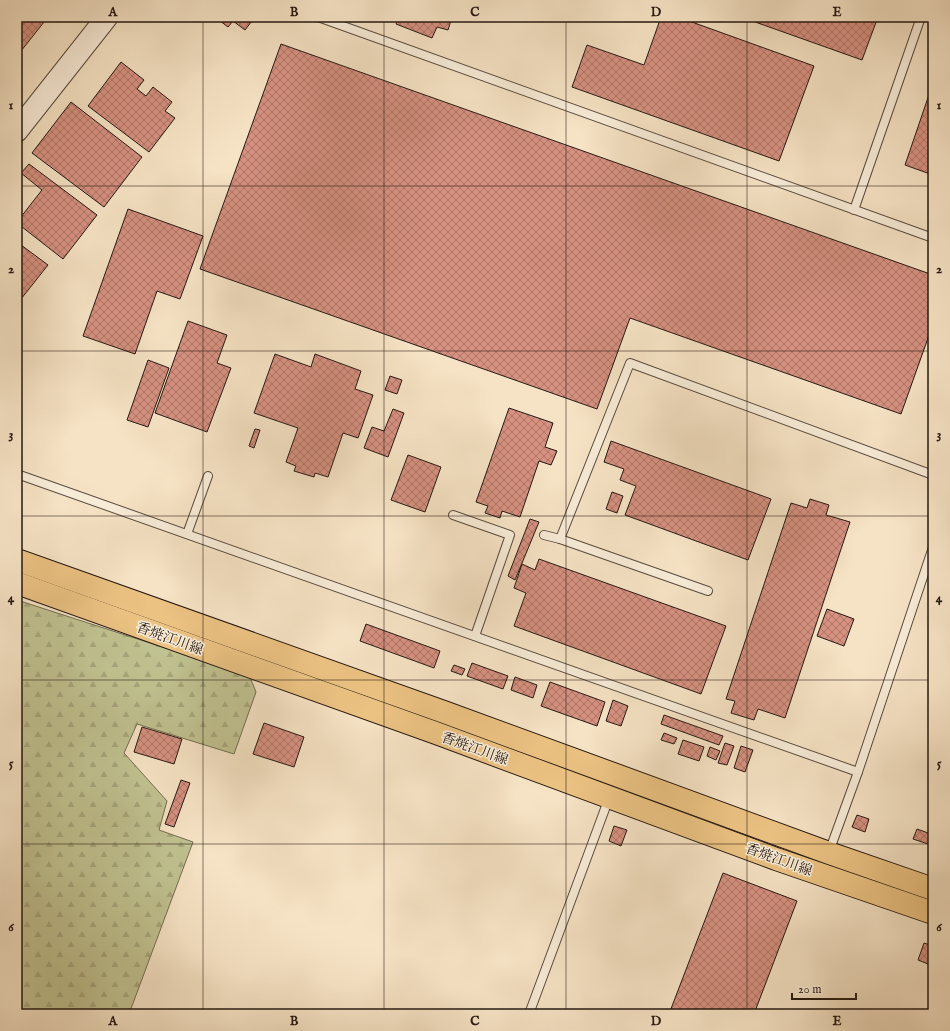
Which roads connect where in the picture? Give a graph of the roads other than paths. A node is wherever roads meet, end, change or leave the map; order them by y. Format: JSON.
{"nodes":[{"id":1,"x":107,"y":17,"type":"edge"},
{"id":2,"x":318,"y":17,"type":"edge"},
{"id":3,"x":921,"y":17,"type":"edge"},
{"id":4,"x":17,"y":131,"type":"edge"},
{"id":5,"x":854,"y":210,"type":"junction"},
{"id":6,"x":933,"y":238,"type":"edge"},
{"id":7,"x":17,"y":474,"type":"edge"},
{"id":8,"x":933,"y":475,"type":"edge"},
{"id":9,"x":208,"y":476,"type":"dead end"},
{"id":10,"x":453,"y":515,"type":"dead end"},
{"id":11,"x":187,"y":534,"type":"junction"},
{"id":12,"x":544,"y":534,"type":"dead end"},
{"id":13,"x":560,"y":539,"type":"junction"},
{"id":14,"x":933,"y":547,"type":"edge"},
{"id":15,"x":17,"y":560,"type":"edge"},
{"id":16,"x":17,"y":583,"type":"edge"},
{"id":17,"x":708,"y":591,"type":"dead end"},
{"id":18,"x":475,"y":636,"type":"junction"},
{"id":19,"x":858,"y":772,"type":"junction"},
{"id":20,"x":610,"y":797,"type":"junction"},
{"id":21,"x":829,"y":853,"type":"junction"},
{"id":22,"x":933,"y":889,"type":"edge"},
{"id":23,"x":933,"y":913,"type":"edge"},
{"id":24,"x":529,"y":1014,"type":"edge"}],
"edges":[{"from":1,"to":4,"type":"street"},
{"from":2,"to":5,"type":"lane"},
{"from":3,"to":5,"type":"lane"},
{"from":5,"to":6,"type":"lane"},
{"from":7,"to":11,"type":"lane"},
{"from":8,"to":13,"type":"lane"},
{"from":9,"to":11,"type":"lane"},
{"from":10,"to":18,"type":"lane"},
{"from":11,"to":18,"type":"lane"},
{"from":12,"to":13,"type":"lane"},
{"from":13,"to":17,"type":"lane"},
{"from":14,"to":19,"type":"lane"},
{"from":15,"to":21,"type":"main road","name":"香焼江川線"},
{"from":16,"to":20,"type":"main road","name":"香焼江川線"},
{"from":18,"to":19,"type":"lane"},
{"from":19,"to":21,"type":"lane"},
{"from":20,"to":23,"type":"main road","name":"香焼江川線"},
{"from":20,"to":24,"type":"lane"},
{"from":21,"to":22,"type":"main road","name":"香焼江川線"}]}
